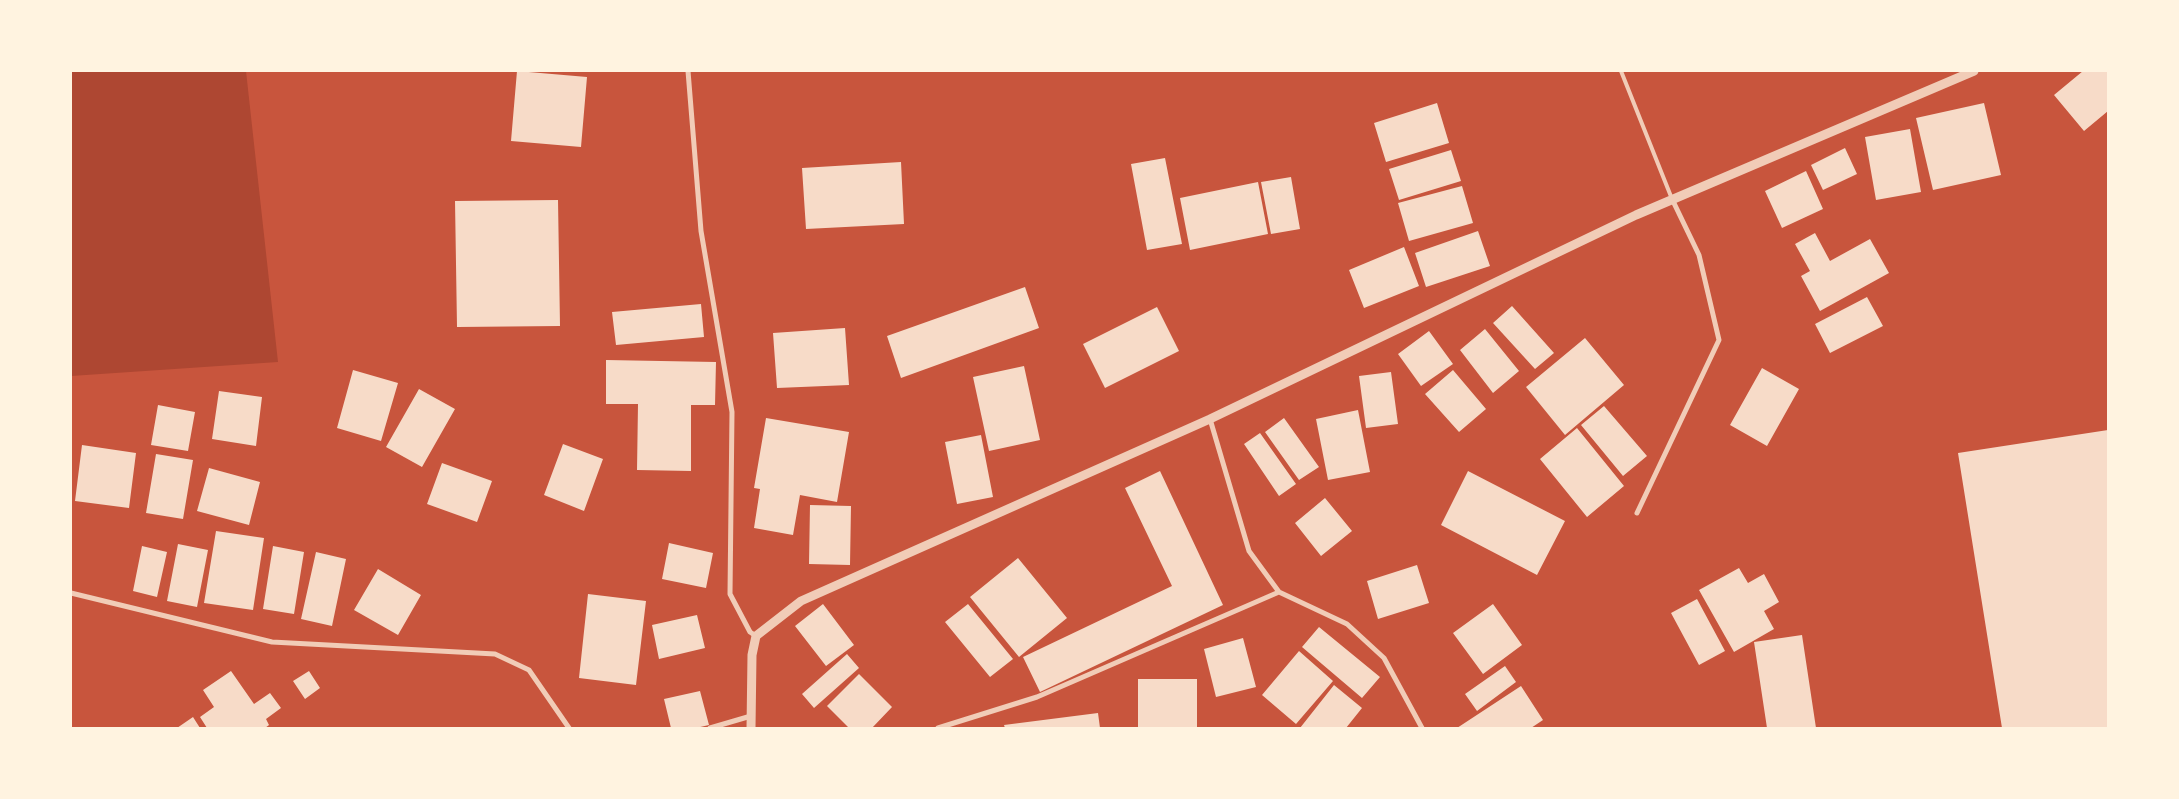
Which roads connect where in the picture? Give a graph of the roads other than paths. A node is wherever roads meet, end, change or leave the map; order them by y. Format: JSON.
{"nodes":[{"id":1,"x":688,"y":71,"type":"edge"},
{"id":2,"x":1621,"y":71,"type":"edge"},
{"id":3,"x":1974,"y":71,"type":"edge"},
{"id":4,"x":1672,"y":199,"type":"junction"},
{"id":5,"x":1210,"y":419,"type":"junction"},
{"id":6,"x":1637,"y":513,"type":"dead end"},
{"id":7,"x":1279,"y":592,"type":"junction"},
{"id":8,"x":71,"y":593,"type":"edge"},
{"id":9,"x":756,"y":636,"type":"junction"},
{"id":10,"x":752,"y":716,"type":"junction"},
{"id":11,"x":569,"y":728,"type":"edge"},
{"id":12,"x":710,"y":728,"type":"edge"},
{"id":13,"x":751,"y":728,"type":"edge"},
{"id":14,"x":938,"y":728,"type":"edge"},
{"id":15,"x":1422,"y":728,"type":"edge"}],
"edges":[{"from":1,"to":9,"type":"street"},
{"from":2,"to":4,"type":"lane"},
{"from":3,"to":4,"type":"street"},
{"from":4,"to":5,"type":"street"},
{"from":4,"to":6,"type":"street"},
{"from":5,"to":7,"type":"street"},
{"from":5,"to":9,"type":"street"},
{"from":7,"to":14,"type":"street"},
{"from":7,"to":15,"type":"street"},
{"from":8,"to":11,"type":"street"},
{"from":9,"to":10,"type":"street"},
{"from":10,"to":12,"type":"street"},
{"from":10,"to":13,"type":"street"}]}
